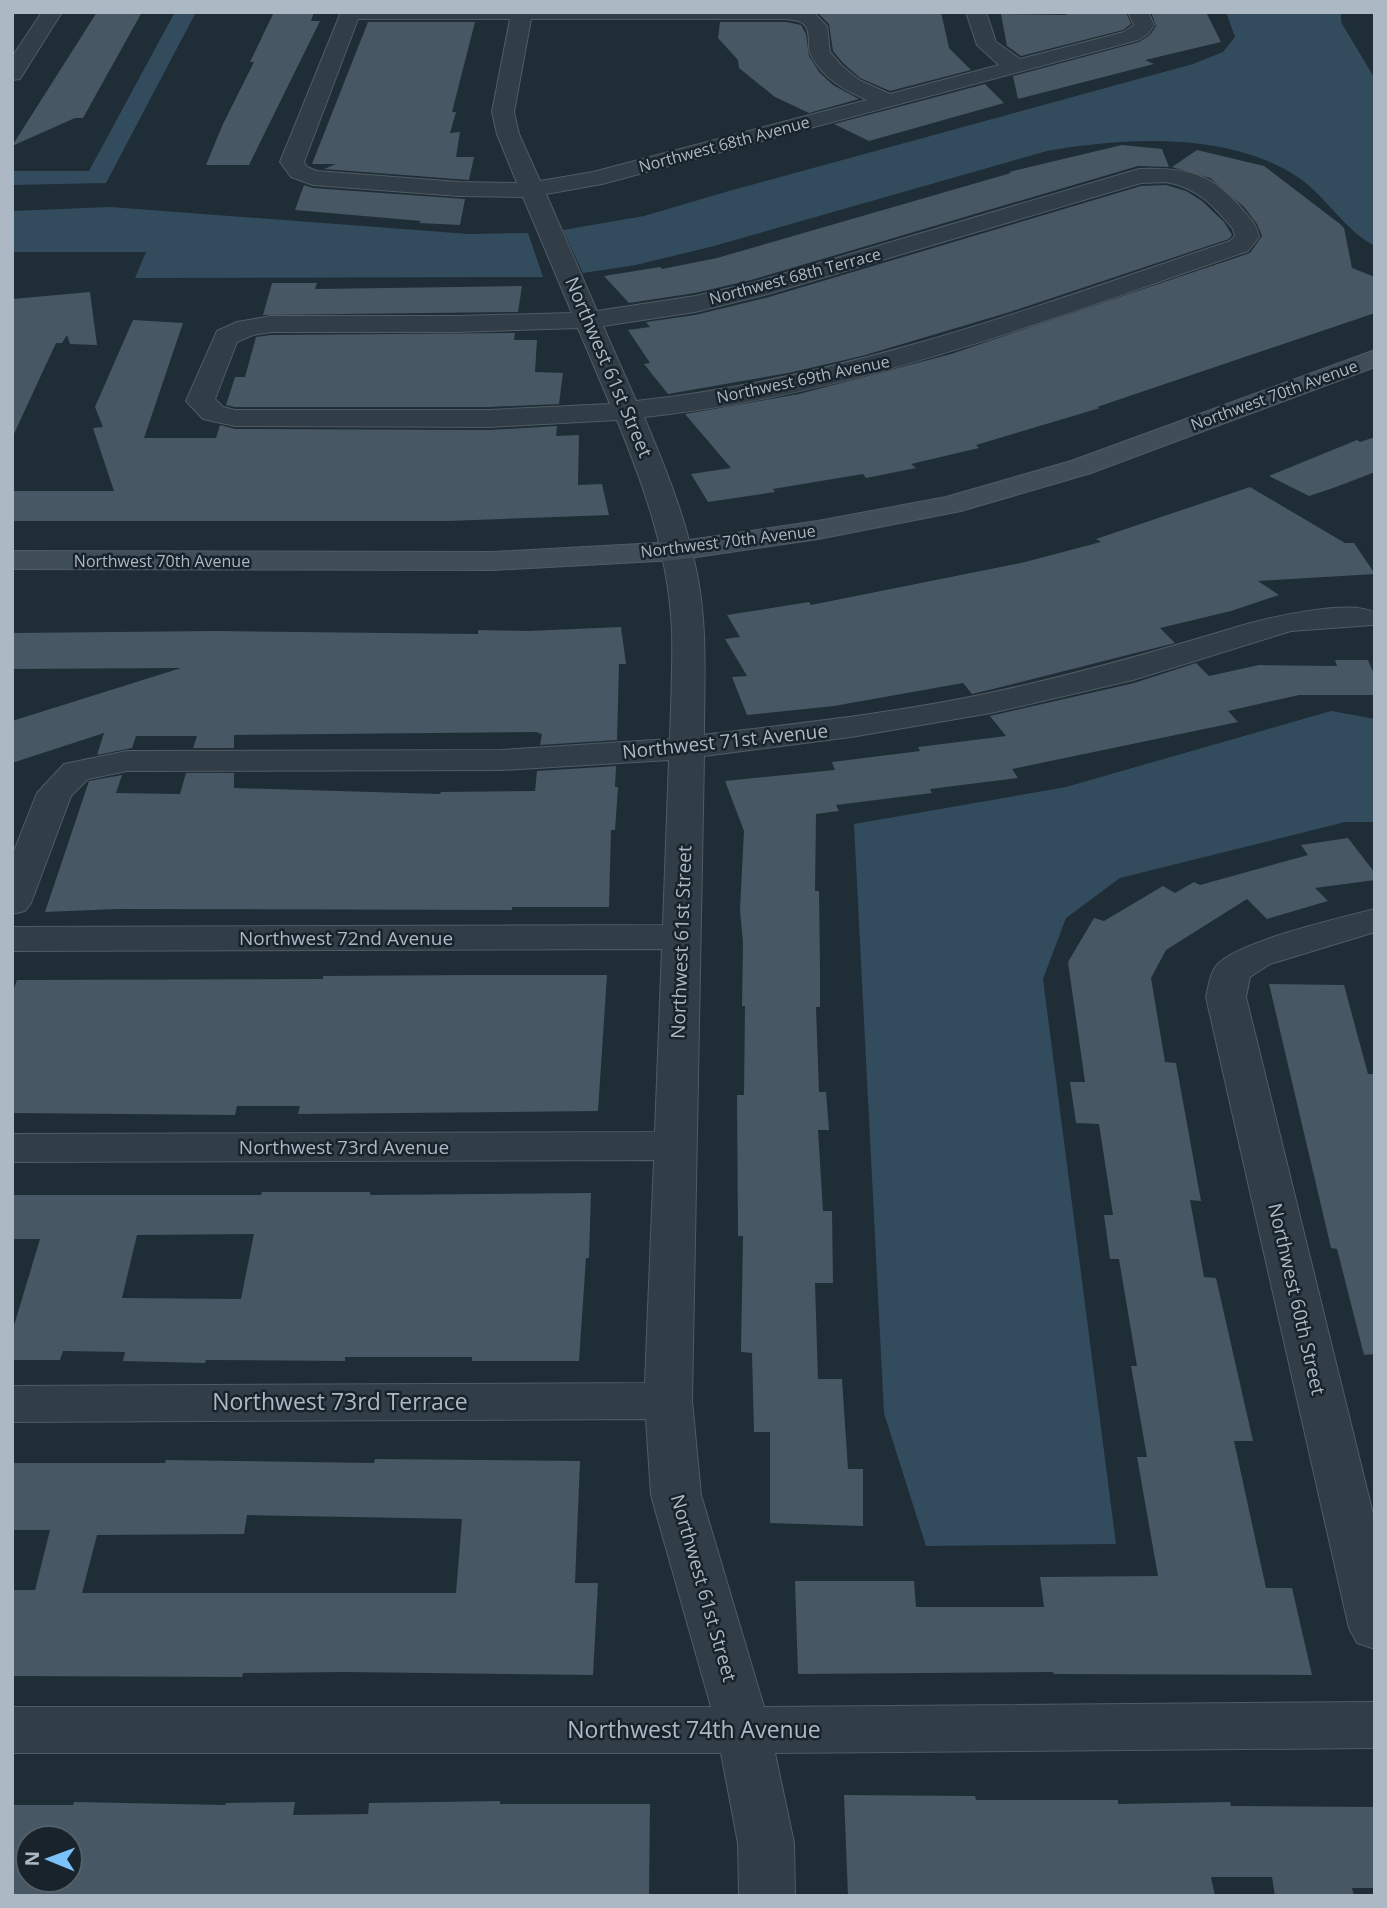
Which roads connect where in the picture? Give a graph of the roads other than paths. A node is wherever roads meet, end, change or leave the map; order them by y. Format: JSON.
{"nodes":[{"id":1,"x":52,"y":12,"type":"edge"},
{"id":2,"x":976,"y":12,"type":"edge"},
{"id":3,"x":351,"y":13,"type":"edge"},
{"id":4,"x":522,"y":13,"type":"edge"},
{"id":5,"x":1140,"y":21,"type":"edge"},
{"id":6,"x":12,"y":40,"type":"edge"},
{"id":7,"x":34,"y":40,"type":"junction"},
{"id":8,"x":1015,"y":65,"type":"junction"},
{"id":9,"x":12,"y":74,"type":"edge"},
{"id":10,"x":886,"y":100,"type":"junction"},
{"id":11,"x":531,"y":190,"type":"junction"},
{"id":12,"x":1247,"y":237,"type":"joint"},
{"id":13,"x":587,"y":320,"type":"junction"},
{"id":14,"x":1375,"y":358,"type":"edge"},
{"id":15,"x":1375,"y":381,"type":"edge"},
{"id":16,"x":627,"y":410,"type":"junction"},
{"id":17,"x":213,"y":413,"type":"joint"},
{"id":18,"x":12,"y":560,"type":"edge"},
{"id":19,"x":679,"y":560,"type":"junction"},
{"id":20,"x":12,"y":580,"type":"edge"},
{"id":21,"x":1362,"y":618,"type":"dead end"},
{"id":22,"x":687,"y":748,"type":"junction"},
{"id":23,"x":12,"y":903,"type":"edge"},
{"id":24,"x":1375,"y":920,"type":"edge"},
{"id":25,"x":680,"y":937,"type":"junction"},
{"id":26,"x":12,"y":939,"type":"edge"},
{"id":27,"x":676,"y":1146,"type":"junction"},
{"id":28,"x":12,"y":1148,"type":"edge"},
{"id":29,"x":668,"y":1401,"type":"junction"},
{"id":30,"x":12,"y":1404,"type":"edge"},
{"id":31,"x":1375,"y":1628,"type":"edge"},
{"id":32,"x":1375,"y":1726,"type":"edge"},
{"id":33,"x":12,"y":1730,"type":"edge"},
{"id":34,"x":744,"y":1730,"type":"junction"},
{"id":35,"x":767,"y":1896,"type":"edge"}],
"edges":[{"from":1,"to":7,"type":"street"},
{"from":2,"to":8,"type":"street"},
{"from":3,"to":4,"type":"street"},
{"from":3,"to":11,"type":"street","name":"Northwest 68th Avenue"},
{"from":4,"to":10,"type":"street"},
{"from":4,"to":11,"type":"street","name":"Northwest 61st Street"},
{"from":5,"to":8,"type":"street","name":"Northwest 68th Avenue"},
{"from":6,"to":7,"type":"street"},
{"from":7,"to":9,"type":"street"},
{"from":8,"to":10,"type":"street","name":"Northwest 68th Avenue"},
{"from":10,"to":11,"type":"street","name":"Northwest 68th Avenue"},
{"from":11,"to":13,"type":"street","name":"Northwest 61st Street"},
{"from":12,"to":13,"type":"street","name":"Northwest 68th Terrace"},
{"from":12,"to":16,"type":"street","name":"Northwest 69th Avenue"},
{"from":13,"to":16,"type":"street","name":"Northwest 61st Street"},
{"from":13,"to":17,"type":"street","name":"Northwest 68th Terrace"},
{"from":14,"to":19,"type":"street","name":"Northwest 70th Avenue"},
{"from":15,"to":19,"type":"street","name":"Northwest 70th Avenue"},
{"from":16,"to":17,"type":"street","name":"Northwest 69th Avenue"},
{"from":16,"to":19,"type":"street","name":"Northwest 61st Street"},
{"from":18,"to":19,"type":"street","name":"Northwest 70th Avenue"},
{"from":19,"to":20,"type":"street","name":"Northwest 70th Avenue"},
{"from":19,"to":22,"type":"street","name":"Northwest 61st Street"},
{"from":21,"to":22,"type":"street","name":"Northwest 71st Avenue"},
{"from":22,"to":23,"type":"street","name":"Northwest 71st Avenue"},
{"from":22,"to":25,"type":"street","name":"Northwest 61st Street"},
{"from":24,"to":31,"type":"street","name":"Northwest 60th Street"},
{"from":25,"to":26,"type":"street","name":"Northwest 72nd Avenue"},
{"from":25,"to":27,"type":"street","name":"Northwest 61st Street"},
{"from":27,"to":28,"type":"street","name":"Northwest 73rd Avenue"},
{"from":27,"to":29,"type":"street","name":"Northwest 61st Street"},
{"from":29,"to":30,"type":"street","name":"Northwest 73rd Terrace"},
{"from":29,"to":34,"type":"street","name":"Northwest 61st Street"},
{"from":32,"to":34,"type":"street","name":"Northwest 74th Avenue"},
{"from":33,"to":34,"type":"street","name":"Northwest 74th Avenue"},
{"from":34,"to":35,"type":"street","name":"Northwest 61st Street"}]}
